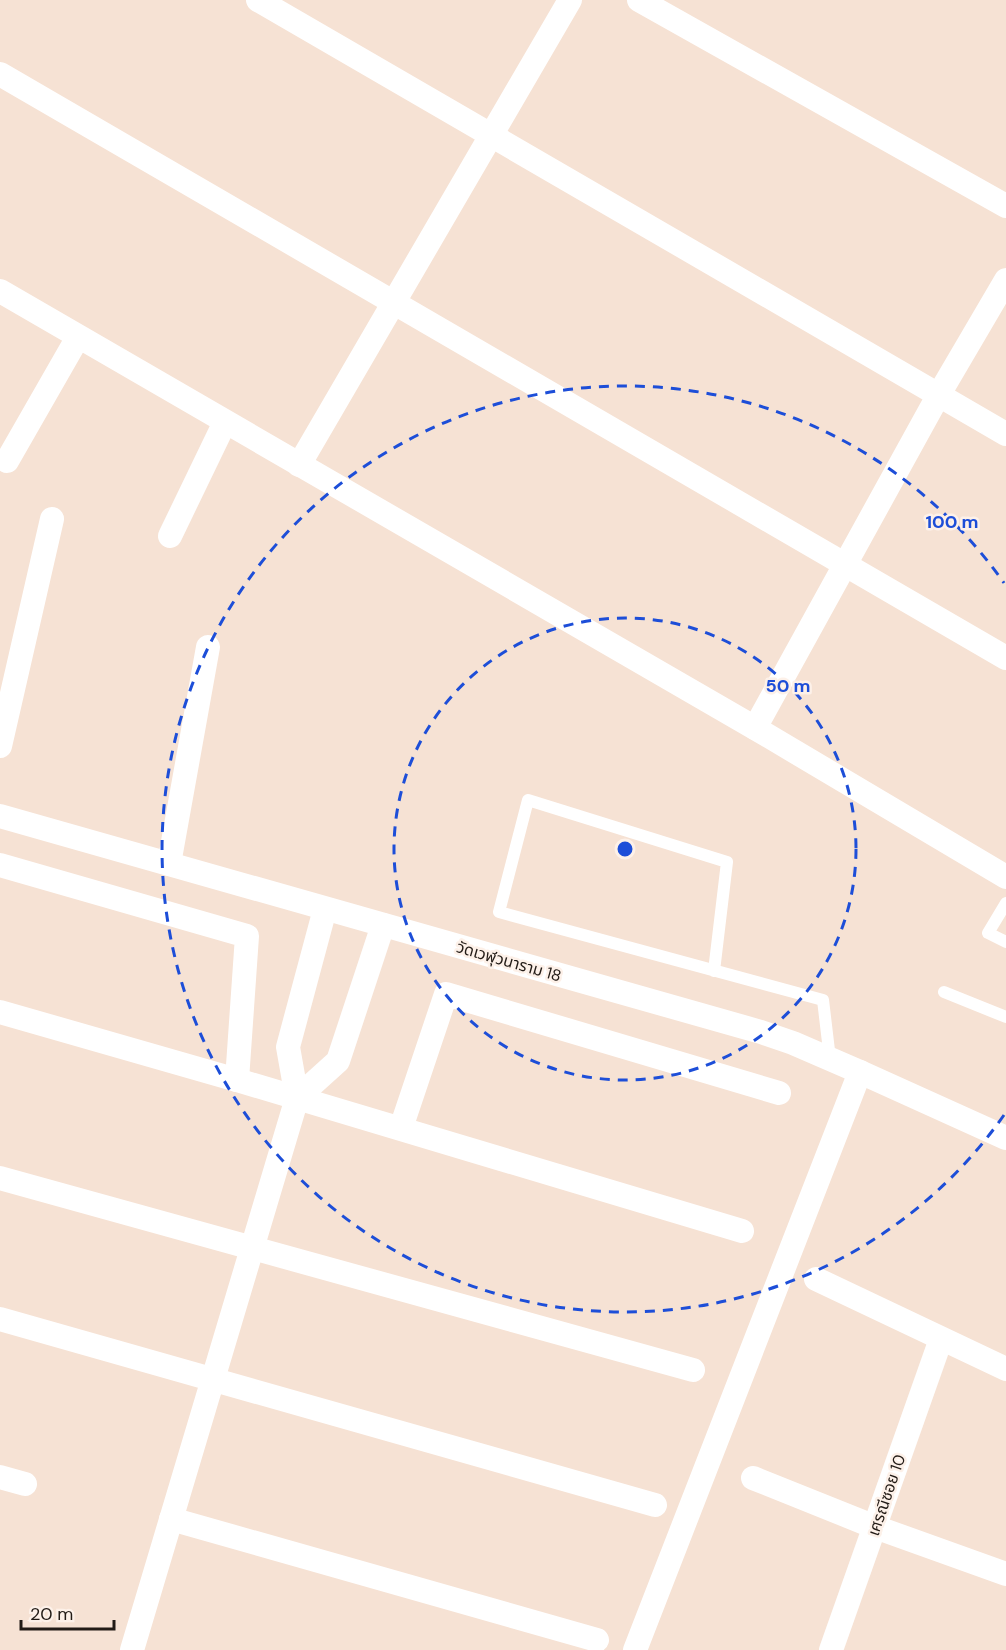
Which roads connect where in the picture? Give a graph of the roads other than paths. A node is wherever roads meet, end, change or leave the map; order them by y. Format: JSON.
{"nodes":[{"id":1,"x":258,"y":0,"type":"edge"},
{"id":2,"x":570,"y":0,"type":"edge"},
{"id":3,"x":639,"y":0,"type":"edge"},
{"id":4,"x":0,"y":74,"type":"edge"},
{"id":5,"x":491,"y":135,"type":"junction"},
{"id":6,"x":1006,"y":206,"type":"edge"},
{"id":7,"x":1006,"y":280,"type":"edge"},
{"id":8,"x":0,"y":291,"type":"edge"},
{"id":9,"x":394,"y":303,"type":"junction"},
{"id":10,"x":78,"y":337,"type":"junction"},
{"id":11,"x":938,"y":396,"type":"junction"},
{"id":12,"x":225,"y":422,"type":"junction"},
{"id":13,"x":1006,"y":434,"type":"edge"},
{"id":14,"x":7,"y":461,"type":"dead end"},
{"id":15,"x":299,"y":465,"type":"junction"},
{"id":16,"x":52,"y":519,"type":"dead end"},
{"id":17,"x":170,"y":536,"type":"dead end"},
{"id":18,"x":845,"y":563,"type":"junction"},
{"id":19,"x":208,"y":647,"type":"dead end"},
{"id":20,"x":1006,"y":658,"type":"edge"},
{"id":21,"x":755,"y":728,"type":"junction"},
{"id":22,"x":0,"y":746,"type":"edge"},
{"id":23,"x":0,"y":816,"type":"edge"},
{"id":24,"x":169,"y":864,"type":"junction"},
{"id":25,"x":0,"y":865,"type":"edge"},
{"id":26,"x":1006,"y":877,"type":"edge"},
{"id":27,"x":1006,"y":903,"type":"edge"},
{"id":28,"x":325,"y":909,"type":"junction"},
{"id":29,"x":383,"y":925,"type":"junction"},
{"id":30,"x":1006,"y":942,"type":"edge"},
{"id":31,"x":714,"y":971,"type":"junction"},
{"id":32,"x":944,"y":992,"type":"dead end"},
{"id":33,"x":0,"y":1012,"type":"edge"},
{"id":34,"x":1006,"y":1017,"type":"edge"},
{"id":35,"x":830,"y":1060,"type":"junction"},
{"id":36,"x":860,"y":1072,"type":"junction"},
{"id":37,"x":237,"y":1080,"type":"junction"},
{"id":38,"x":779,"y":1093,"type":"dead end"},
{"id":39,"x":297,"y":1098,"type":"junction"},
{"id":40,"x":401,"y":1128,"type":"junction"},
{"id":41,"x":1006,"y":1138,"type":"edge"},
{"id":42,"x":0,"y":1178,"type":"edge"},
{"id":43,"x":742,"y":1231,"type":"dead end"},
{"id":44,"x":253,"y":1247,"type":"junction"},
{"id":45,"x":816,"y":1279,"type":"dead end"},
{"id":46,"x":0,"y":1319,"type":"edge"},
{"id":47,"x":941,"y":1339,"type":"junction"},
{"id":48,"x":1006,"y":1369,"type":"edge"},
{"id":49,"x":693,"y":1370,"type":"dead end"},
{"id":50,"x":213,"y":1380,"type":"junction"},
{"id":51,"x":0,"y":1477,"type":"edge"},
{"id":52,"x":753,"y":1478,"type":"dead end"},
{"id":53,"x":25,"y":1484,"type":"dead end"},
{"id":54,"x":655,"y":1505,"type":"dead end"},
{"id":55,"x":171,"y":1519,"type":"junction"},
{"id":56,"x":875,"y":1527,"type":"junction"},
{"id":57,"x":1006,"y":1574,"type":"edge"},
{"id":58,"x":597,"y":1640,"type":"dead end"},
{"id":59,"x":132,"y":1650,"type":"edge"},
{"id":60,"x":635,"y":1650,"type":"edge"},
{"id":61,"x":831,"y":1650,"type":"edge"}],
"edges":[{"from":1,"to":5,"type":"street"},
{"from":2,"to":5,"type":"street"},
{"from":3,"to":6,"type":"street"},
{"from":4,"to":9,"type":"street"},
{"from":5,"to":9,"type":"street"},
{"from":5,"to":11,"type":"street"},
{"from":7,"to":11,"type":"street"},
{"from":8,"to":10,"type":"street"},
{"from":9,"to":15,"type":"street"},
{"from":9,"to":18,"type":"street"},
{"from":10,"to":12,"type":"street"},
{"from":10,"to":14,"type":"street"},
{"from":11,"to":13,"type":"street"},
{"from":11,"to":18,"type":"street"},
{"from":12,"to":15,"type":"street"},
{"from":12,"to":17,"type":"street"},
{"from":15,"to":21,"type":"street"},
{"from":16,"to":22,"type":"street"},
{"from":18,"to":20,"type":"street"},
{"from":18,"to":21,"type":"street"},
{"from":19,"to":24,"type":"street"},
{"from":21,"to":26,"type":"street"},
{"from":23,"to":24,"type":"street","name":"วัดเวฬุวนาราม 18"},
{"from":24,"to":28,"type":"street","name":"วัดเวฬุวนาราม 18"},
{"from":25,"to":37,"type":"street"},
{"from":27,"to":30,"type":"lane"},
{"from":28,"to":29,"type":"street","name":"วัดเวฬุวนาราม 18"},
{"from":28,"to":39,"type":"street"},
{"from":29,"to":35,"type":"street","name":"วัดเวฬุวนาราม 18"},
{"from":29,"to":39,"type":"street"},
{"from":31,"to":31,"type":"lane"},
{"from":31,"to":35,"type":"lane"},
{"from":32,"to":34,"type":"lane"},
{"from":33,"to":37,"type":"street"},
{"from":35,"to":36,"type":"street","name":"วัดเวฬุวนาราม 18"},
{"from":36,"to":41,"type":"street","name":"วัดเวฬุวนาราม 18"},
{"from":36,"to":60,"type":"street"},
{"from":37,"to":39,"type":"street"},
{"from":38,"to":40,"type":"street"},
{"from":39,"to":40,"type":"street"},
{"from":39,"to":44,"type":"street"},
{"from":40,"to":43,"type":"street"},
{"from":42,"to":44,"type":"street"},
{"from":44,"to":49,"type":"street"},
{"from":44,"to":50,"type":"street"},
{"from":45,"to":47,"type":"street"},
{"from":46,"to":50,"type":"street"},
{"from":47,"to":48,"type":"street"},
{"from":47,"to":56,"type":"street","name":"เศรณีซอย 10"},
{"from":50,"to":54,"type":"street"},
{"from":50,"to":55,"type":"street"},
{"from":51,"to":53,"type":"street"},
{"from":52,"to":56,"type":"street"},
{"from":55,"to":58,"type":"street"},
{"from":55,"to":59,"type":"street"},
{"from":56,"to":57,"type":"street"},
{"from":56,"to":61,"type":"street","name":"เศรณีซอย 10"}]}
